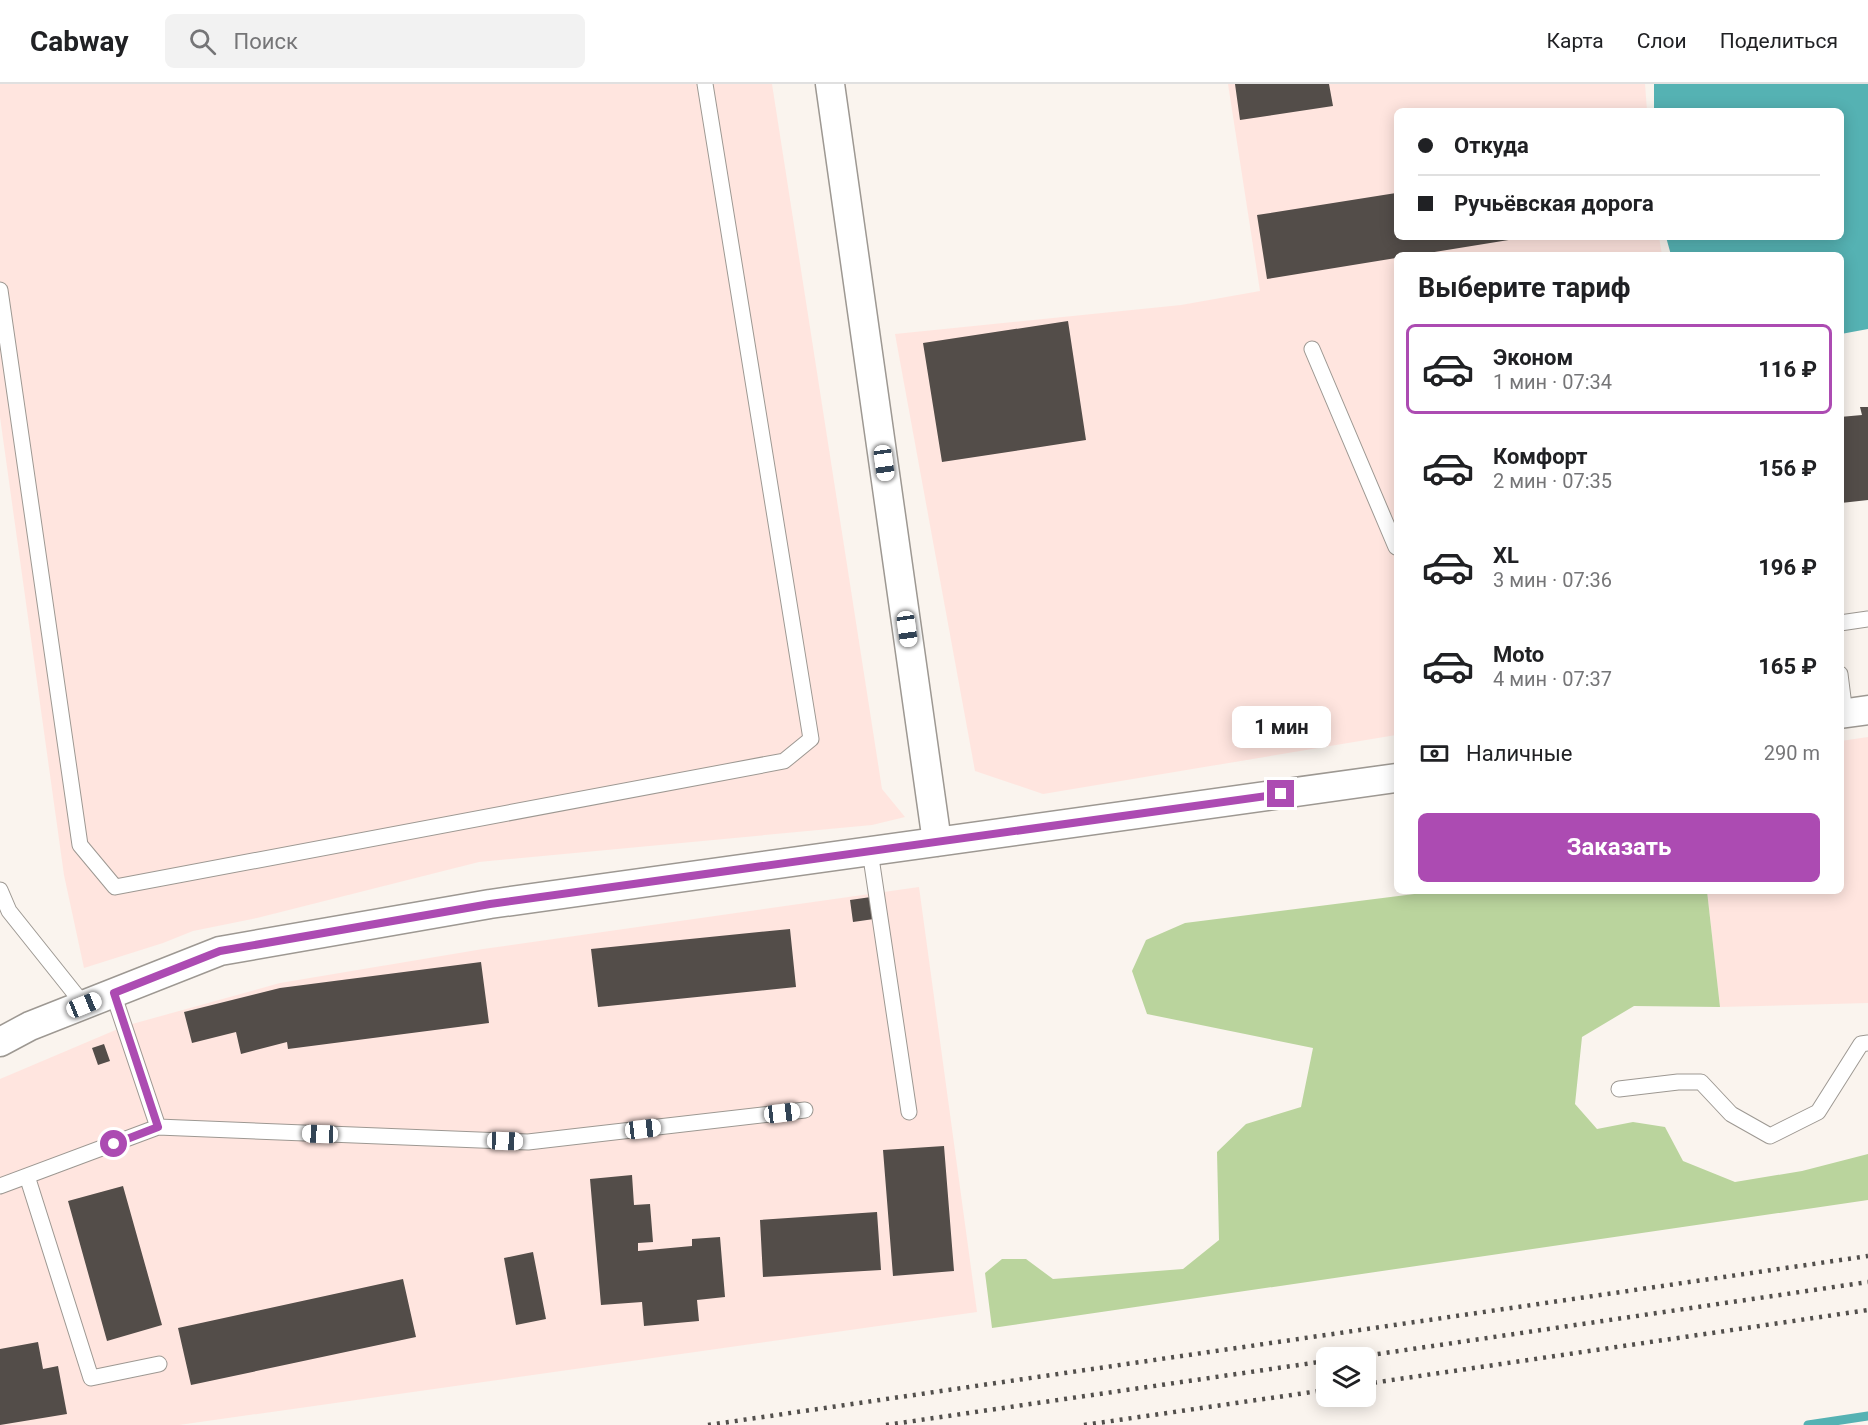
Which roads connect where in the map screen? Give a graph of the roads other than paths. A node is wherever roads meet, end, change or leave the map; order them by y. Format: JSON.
{"nodes":[{"id":1,"x":705,"y":84,"type":"edge"},
{"id":2,"x":830,"y":84,"type":"edge"},
{"id":3,"x":0,"y":290,"type":"edge"},
{"id":4,"x":1312,"y":349,"type":"dead end"},
{"id":5,"x":1394,"y":542,"type":"edge"},
{"id":6,"x":1868,"y":619,"type":"edge"},
{"id":7,"x":1844,"y":622,"type":"edge"},
{"id":8,"x":1844,"y":688,"type":"edge"},
{"id":9,"x":1851,"y":713,"type":"edge"},
{"id":10,"x":1394,"y":778,"type":"edge"},
{"id":11,"x":937,"y":842,"type":"junction"},
{"id":12,"x":870,"y":851,"type":"junction"},
{"id":13,"x":0,"y":890,"type":"edge"},
{"id":14,"x":114,"y":993,"type":"junction"},
{"id":15,"x":84,"y":1005,"type":"junction"},
{"id":16,"x":0,"y":1042,"type":"edge"},
{"id":17,"x":1868,"y":1043,"type":"edge"},
{"id":18,"x":1619,"y":1089,"type":"dead end"},
{"id":19,"x":805,"y":1110,"type":"dead end"},
{"id":20,"x":909,"y":1112,"type":"dead end"},
{"id":21,"x":158,"y":1127,"type":"junction"},
{"id":22,"x":27,"y":1176,"type":"junction"},
{"id":23,"x":0,"y":1186,"type":"edge"},
{"id":24,"x":159,"y":1364,"type":"dead end"}],
"edges":[{"from":1,"to":3,"type":"lane"},
{"from":2,"to":11,"type":"street"},
{"from":4,"to":5,"type":"lane"},
{"from":6,"to":7,"type":"lane"},
{"from":8,"to":9,"type":"lane"},
{"from":10,"to":11,"type":"street"},
{"from":11,"to":12,"type":"street"},
{"from":12,"to":14,"type":"street"},
{"from":12,"to":20,"type":"lane"},
{"from":13,"to":15,"type":"lane"},
{"from":14,"to":15,"type":"street"},
{"from":14,"to":21,"type":"lane"},
{"from":15,"to":16,"type":"street"},
{"from":17,"to":18,"type":"lane"},
{"from":19,"to":21,"type":"lane"},
{"from":21,"to":22,"type":"lane"},
{"from":22,"to":23,"type":"lane"},
{"from":22,"to":24,"type":"lane"}]}
